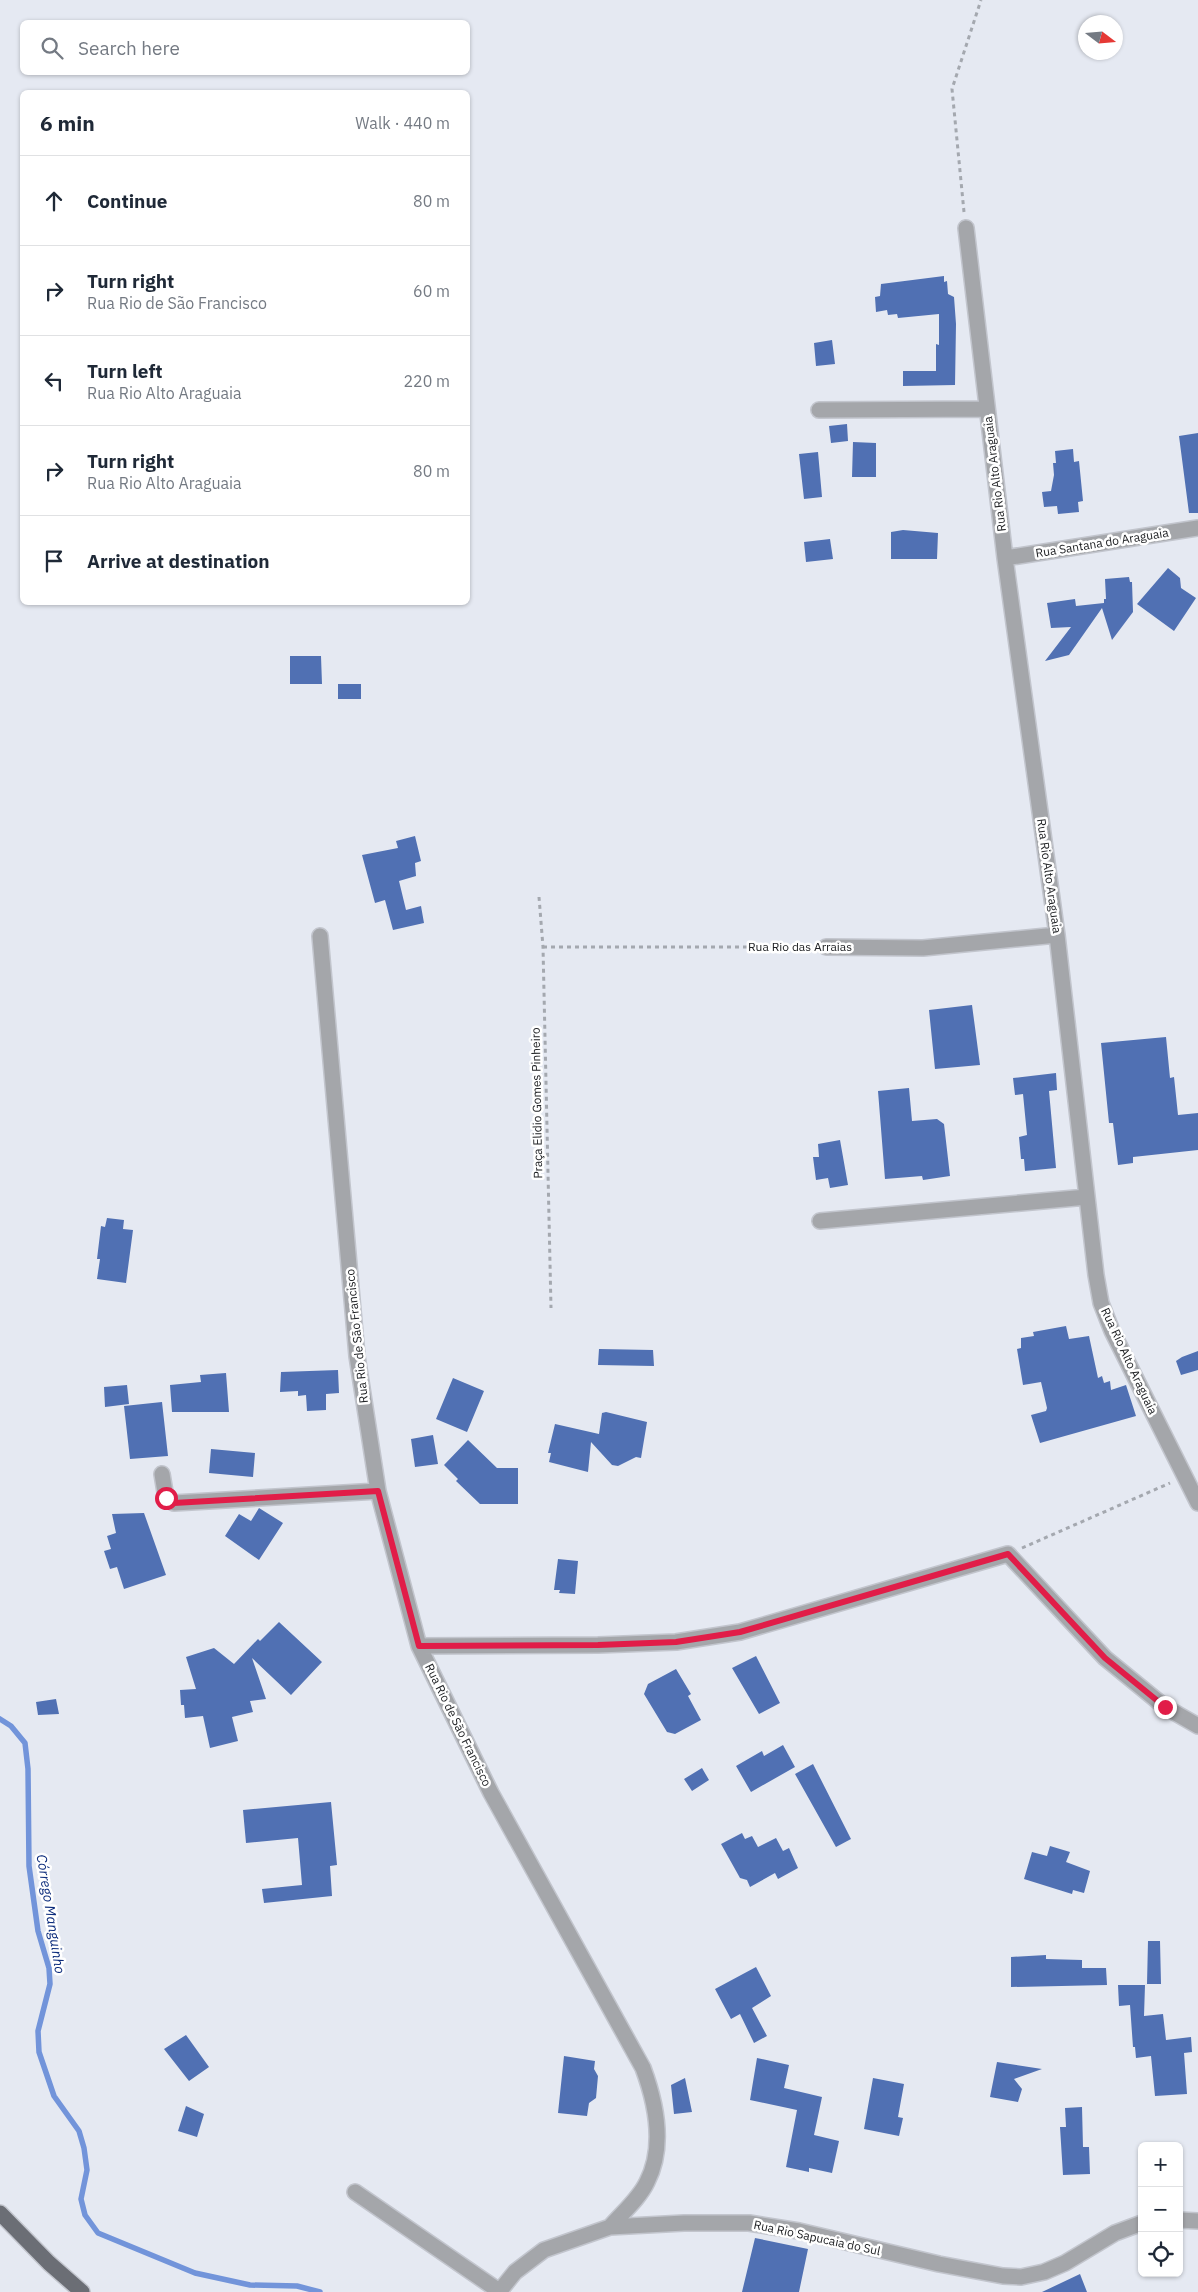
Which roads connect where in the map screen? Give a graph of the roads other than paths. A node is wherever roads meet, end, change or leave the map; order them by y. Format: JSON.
{"nodes":[{"id":1,"x":966,"y":228,"type":"road end"},
{"id":2,"x":819,"y":410,"type":"dead end"},
{"id":3,"x":987,"y":410,"type":"junction"},
{"id":4,"x":1198,"y":528,"type":"edge"},
{"id":5,"x":1005,"y":558,"type":"junction"},
{"id":6,"x":1057,"y":935,"type":"junction"},
{"id":7,"x":320,"y":936,"type":"dead end"},
{"id":8,"x":826,"y":947,"type":"road end"},
{"id":9,"x":1087,"y":1197,"type":"junction"},
{"id":10,"x":820,"y":1221,"type":"dead end"},
{"id":11,"x":162,"y":1474,"type":"dead end"},
{"id":12,"x":378,"y":1491,"type":"junction"},
{"id":13,"x":1198,"y":1503,"type":"edge"},
{"id":14,"x":419,"y":1646,"type":"junction"},
{"id":15,"x":1198,"y":1726,"type":"edge"},
{"id":16,"x":355,"y":2192,"type":"dead end"},
{"id":17,"x":0,"y":2213,"type":"edge"},
{"id":18,"x":1183,"y":2220,"type":"edge"},
{"id":19,"x":1198,"y":2221,"type":"edge"},
{"id":20,"x":1138,"y":2224,"type":"edge"},
{"id":21,"x":610,"y":2227,"type":"junction"},
{"id":22,"x":82,"y":2292,"type":"edge"},
{"id":23,"x":499,"y":2292,"type":"edge"}],
"edges":[{"from":1,"to":3,"type":"street","name":"Rua Rio Alto Araguaia"},
{"from":2,"to":3,"type":"street"},
{"from":3,"to":5,"type":"street","name":"Rua Rio Alto Araguaia"},
{"from":4,"to":5,"type":"street","name":"Rua Santana do Araguaia"},
{"from":5,"to":6,"type":"street","name":"Rua Rio Alto Araguaia"},
{"from":6,"to":8,"type":"street","name":"Rua Rio das Arraias"},
{"from":6,"to":9,"type":"street","name":"Rua Rio Alto Araguaia"},
{"from":7,"to":12,"type":"street","name":"Rua Rio de São Francisco"},
{"from":9,"to":10,"type":"street"},
{"from":9,"to":13,"type":"street","name":"Rua Rio Alto Araguaia"},
{"from":11,"to":12,"type":"street"},
{"from":12,"to":14,"type":"street","name":"Rua Rio de São Francisco"},
{"from":14,"to":15,"type":"street"},
{"from":14,"to":21,"type":"street","name":"Rua Rio de São Francisco"},
{"from":16,"to":23,"type":"street"},
{"from":17,"to":22,"type":"main road"},
{"from":18,"to":19,"type":"street"},
{"from":20,"to":21,"type":"street","name":"Rua Rio Sapucaia do Sul"},
{"from":21,"to":23,"type":"street","name":"Rua Rio Sapucaia do Sul"}]}
